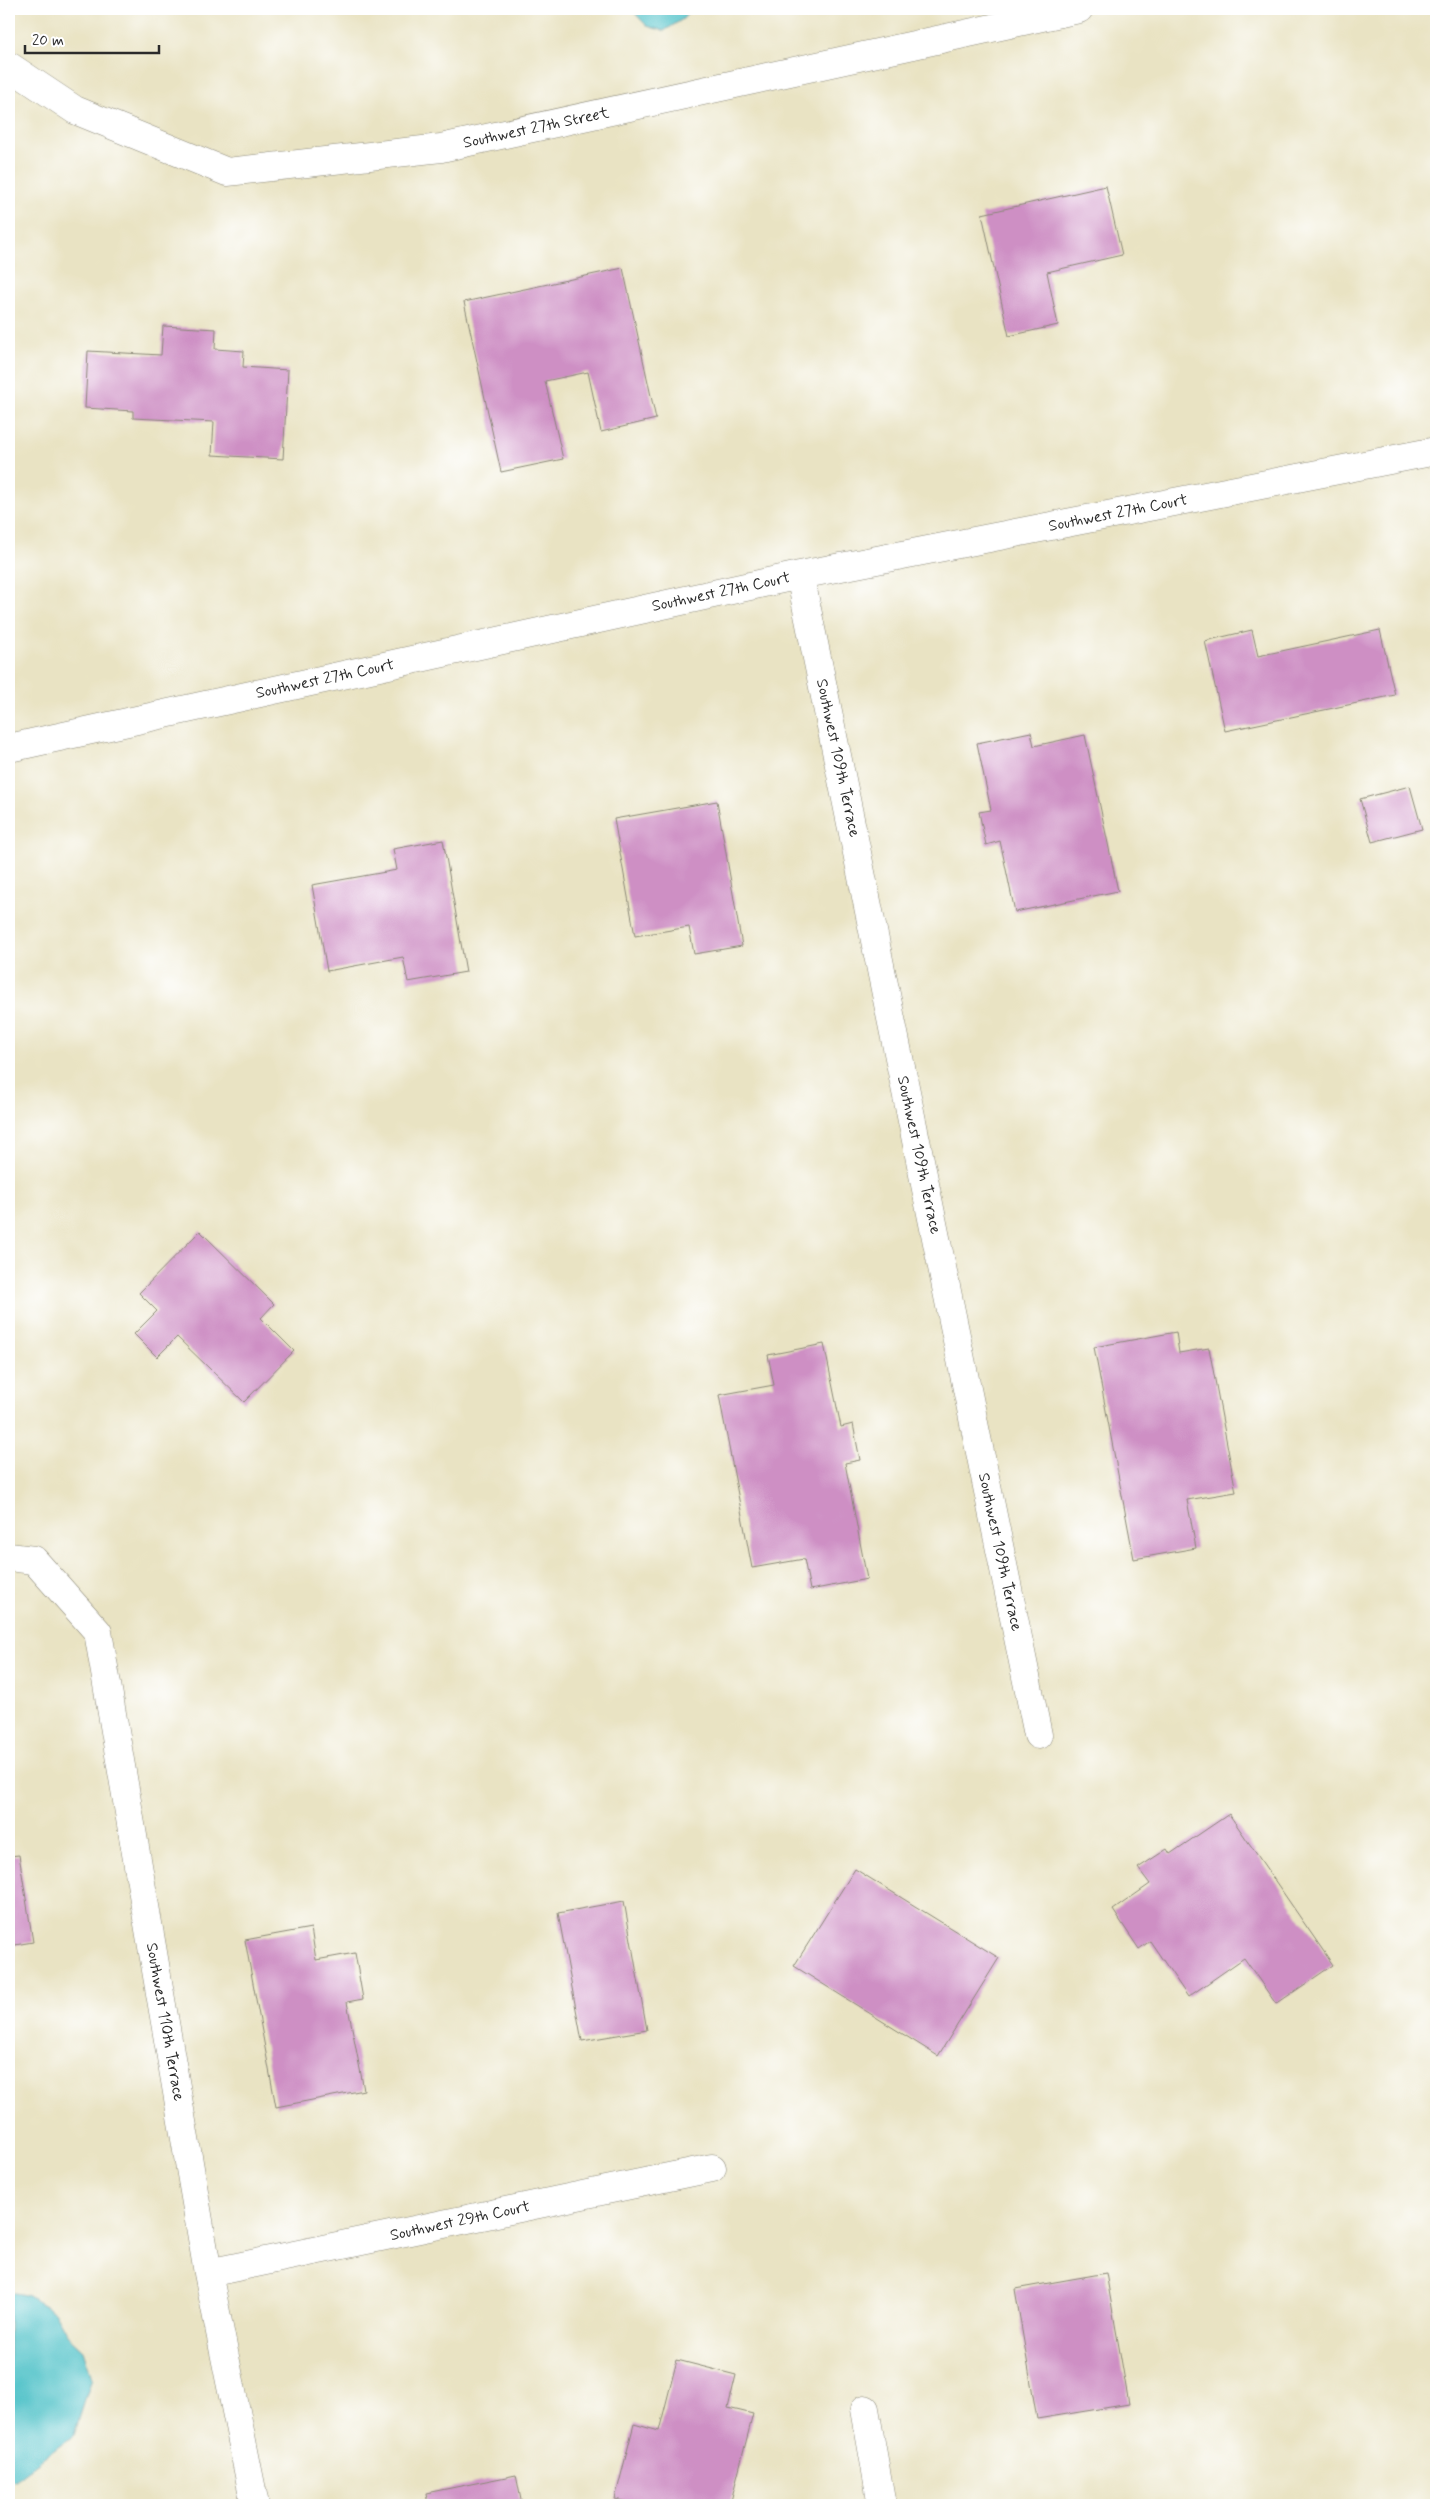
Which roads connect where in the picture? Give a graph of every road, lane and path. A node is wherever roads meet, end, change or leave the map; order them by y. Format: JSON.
{"nodes":[{"id":1,"x":1079,"y":9,"type":"edge"},
{"id":2,"x":9,"y":66,"type":"edge"},
{"id":3,"x":1436,"y":452,"type":"edge"},
{"id":4,"x":800,"y":575,"type":"junction"},
{"id":5,"x":9,"y":748,"type":"edge"},
{"id":6,"x":21,"y":1558,"type":"edge"},
{"id":7,"x":1038,"y":1735,"type":"dead end"},
{"id":8,"x":712,"y":2168,"type":"dead end"},
{"id":9,"x":208,"y":2273,"type":"junction"},
{"id":10,"x":865,"y":2409,"type":"dead end"},
{"id":11,"x":255,"y":2505,"type":"edge"},
{"id":12,"x":882,"y":2505,"type":"edge"}],
"edges":[{"from":1,"to":2,"type":"street","name":"Southwest 27th Street"},
{"from":3,"to":4,"type":"street","name":"Southwest 27th Court"},
{"from":4,"to":5,"type":"street","name":"Southwest 27th Court"},
{"from":4,"to":7,"type":"street","name":"Southwest 109th Terrace"},
{"from":6,"to":9,"type":"street","name":"Southwest 110th Terrace"},
{"from":8,"to":9,"type":"street","name":"Southwest 29th Court"},
{"from":9,"to":11,"type":"street","name":"Southwest 110th Terrace"},
{"from":10,"to":12,"type":"street"}]}
